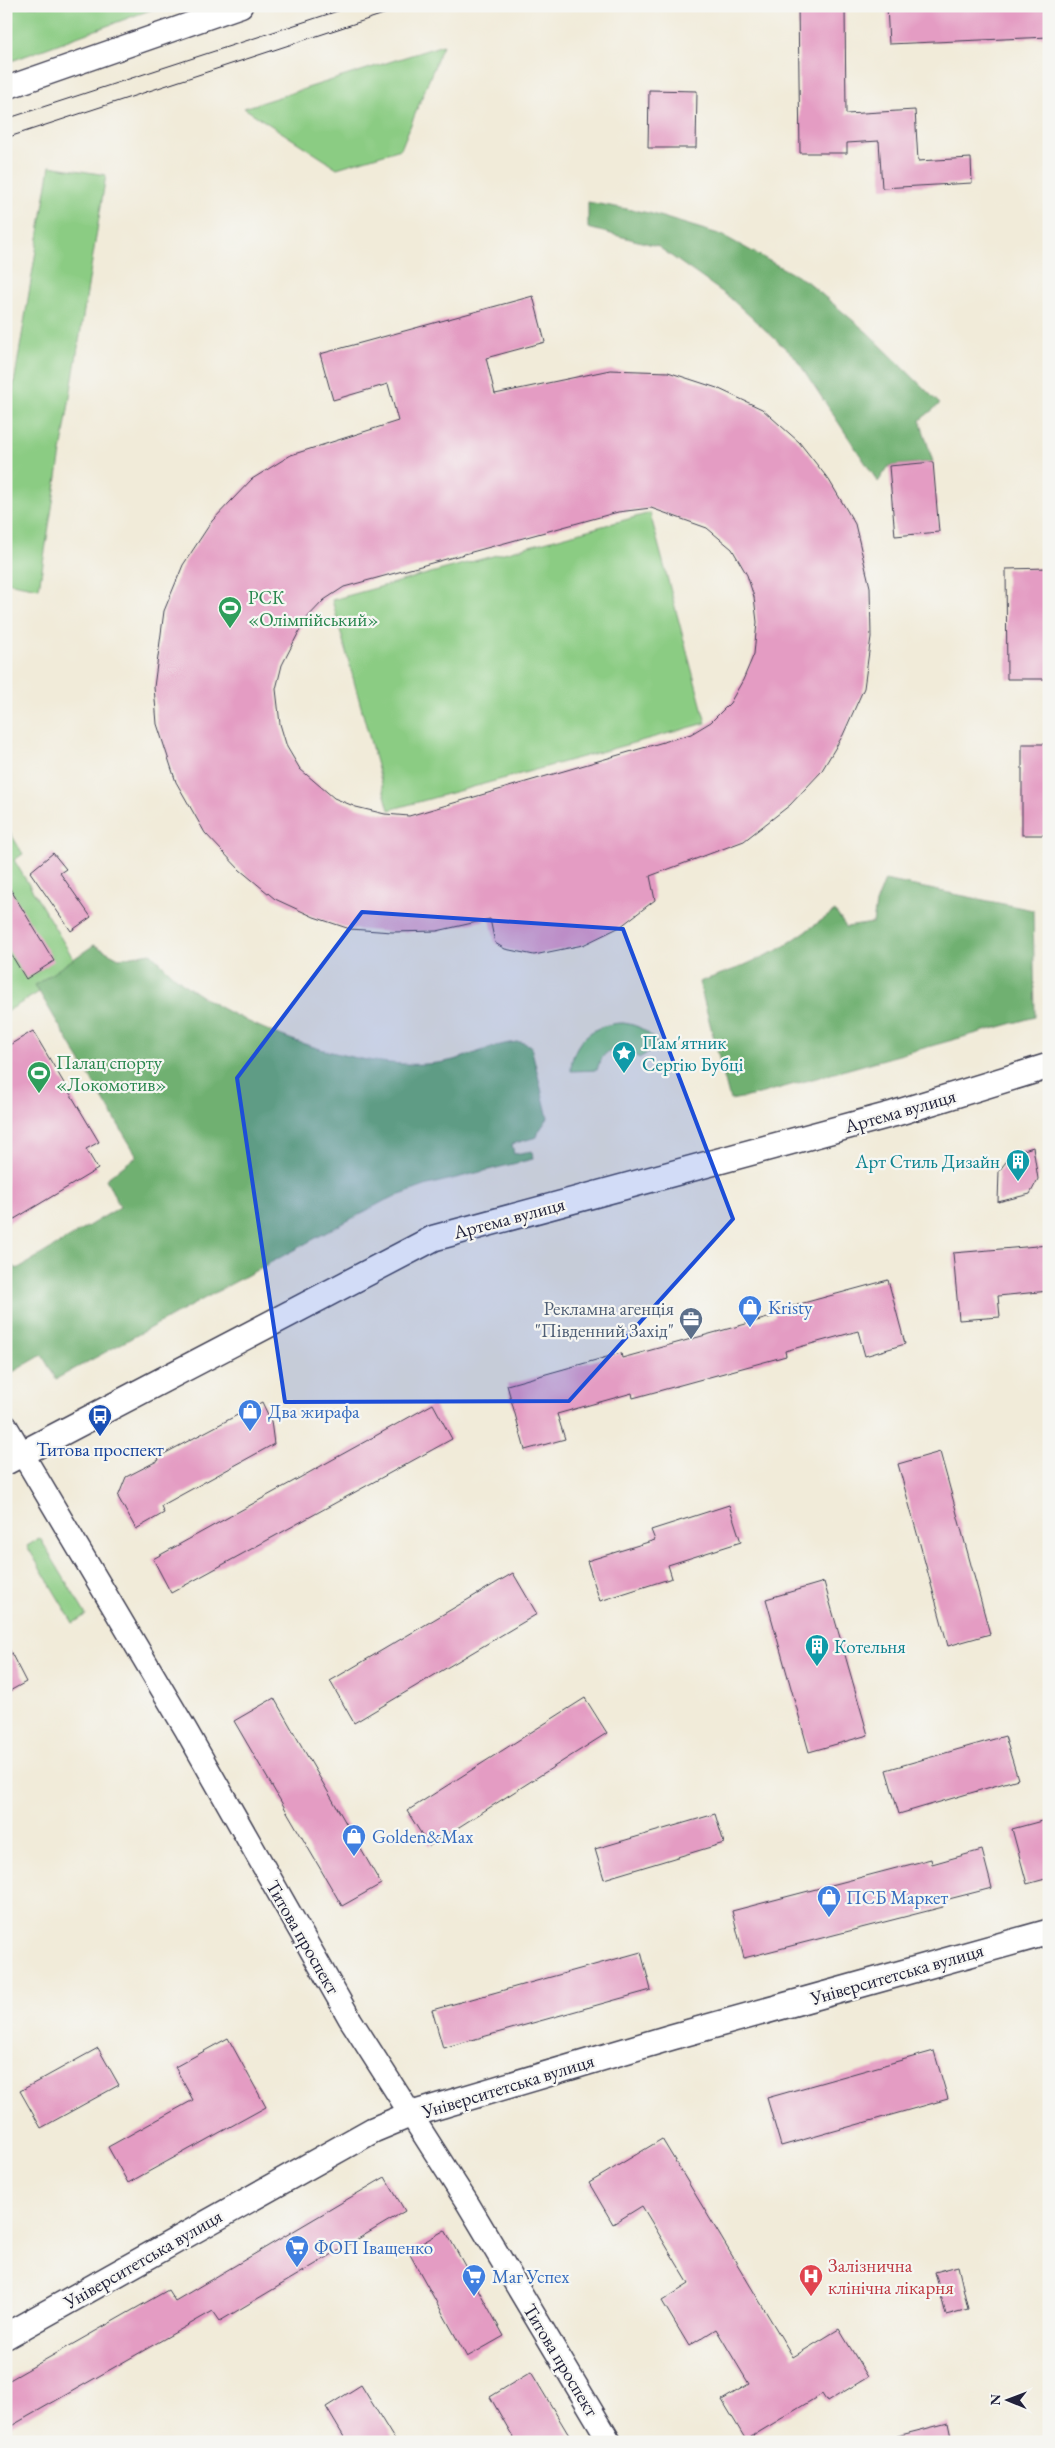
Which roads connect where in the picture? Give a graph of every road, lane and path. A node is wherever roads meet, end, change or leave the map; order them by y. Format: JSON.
{"nodes":[{"id":1,"x":241,"y":6,"type":"edge"},
{"id":2,"x":6,"y":88,"type":"edge"},
{"id":3,"x":1049,"y":1066,"type":"edge"},
{"id":4,"x":6,"y":1426,"type":"edge"},
{"id":5,"x":14,"y":1458,"type":"edge"},
{"id":6,"x":1049,"y":1932,"type":"edge"},
{"id":7,"x":409,"y":2115,"type":"junction"},
{"id":8,"x":6,"y":2336,"type":"edge"},
{"id":9,"x":610,"y":2442,"type":"edge"}],
"edges":[{"from":1,"to":2,"type":"street"},
{"from":3,"to":5,"type":"main road","name":"Артема вулиця"},
{"from":4,"to":5,"type":"street","name":"Титова проспект"},
{"from":5,"to":7,"type":"street","name":"Титова проспект"},
{"from":6,"to":7,"type":"main road","name":"Університетська вулиця"},
{"from":7,"to":8,"type":"main road","name":"Університетська вулиця"},
{"from":7,"to":9,"type":"street","name":"Титова проспект"}]}
